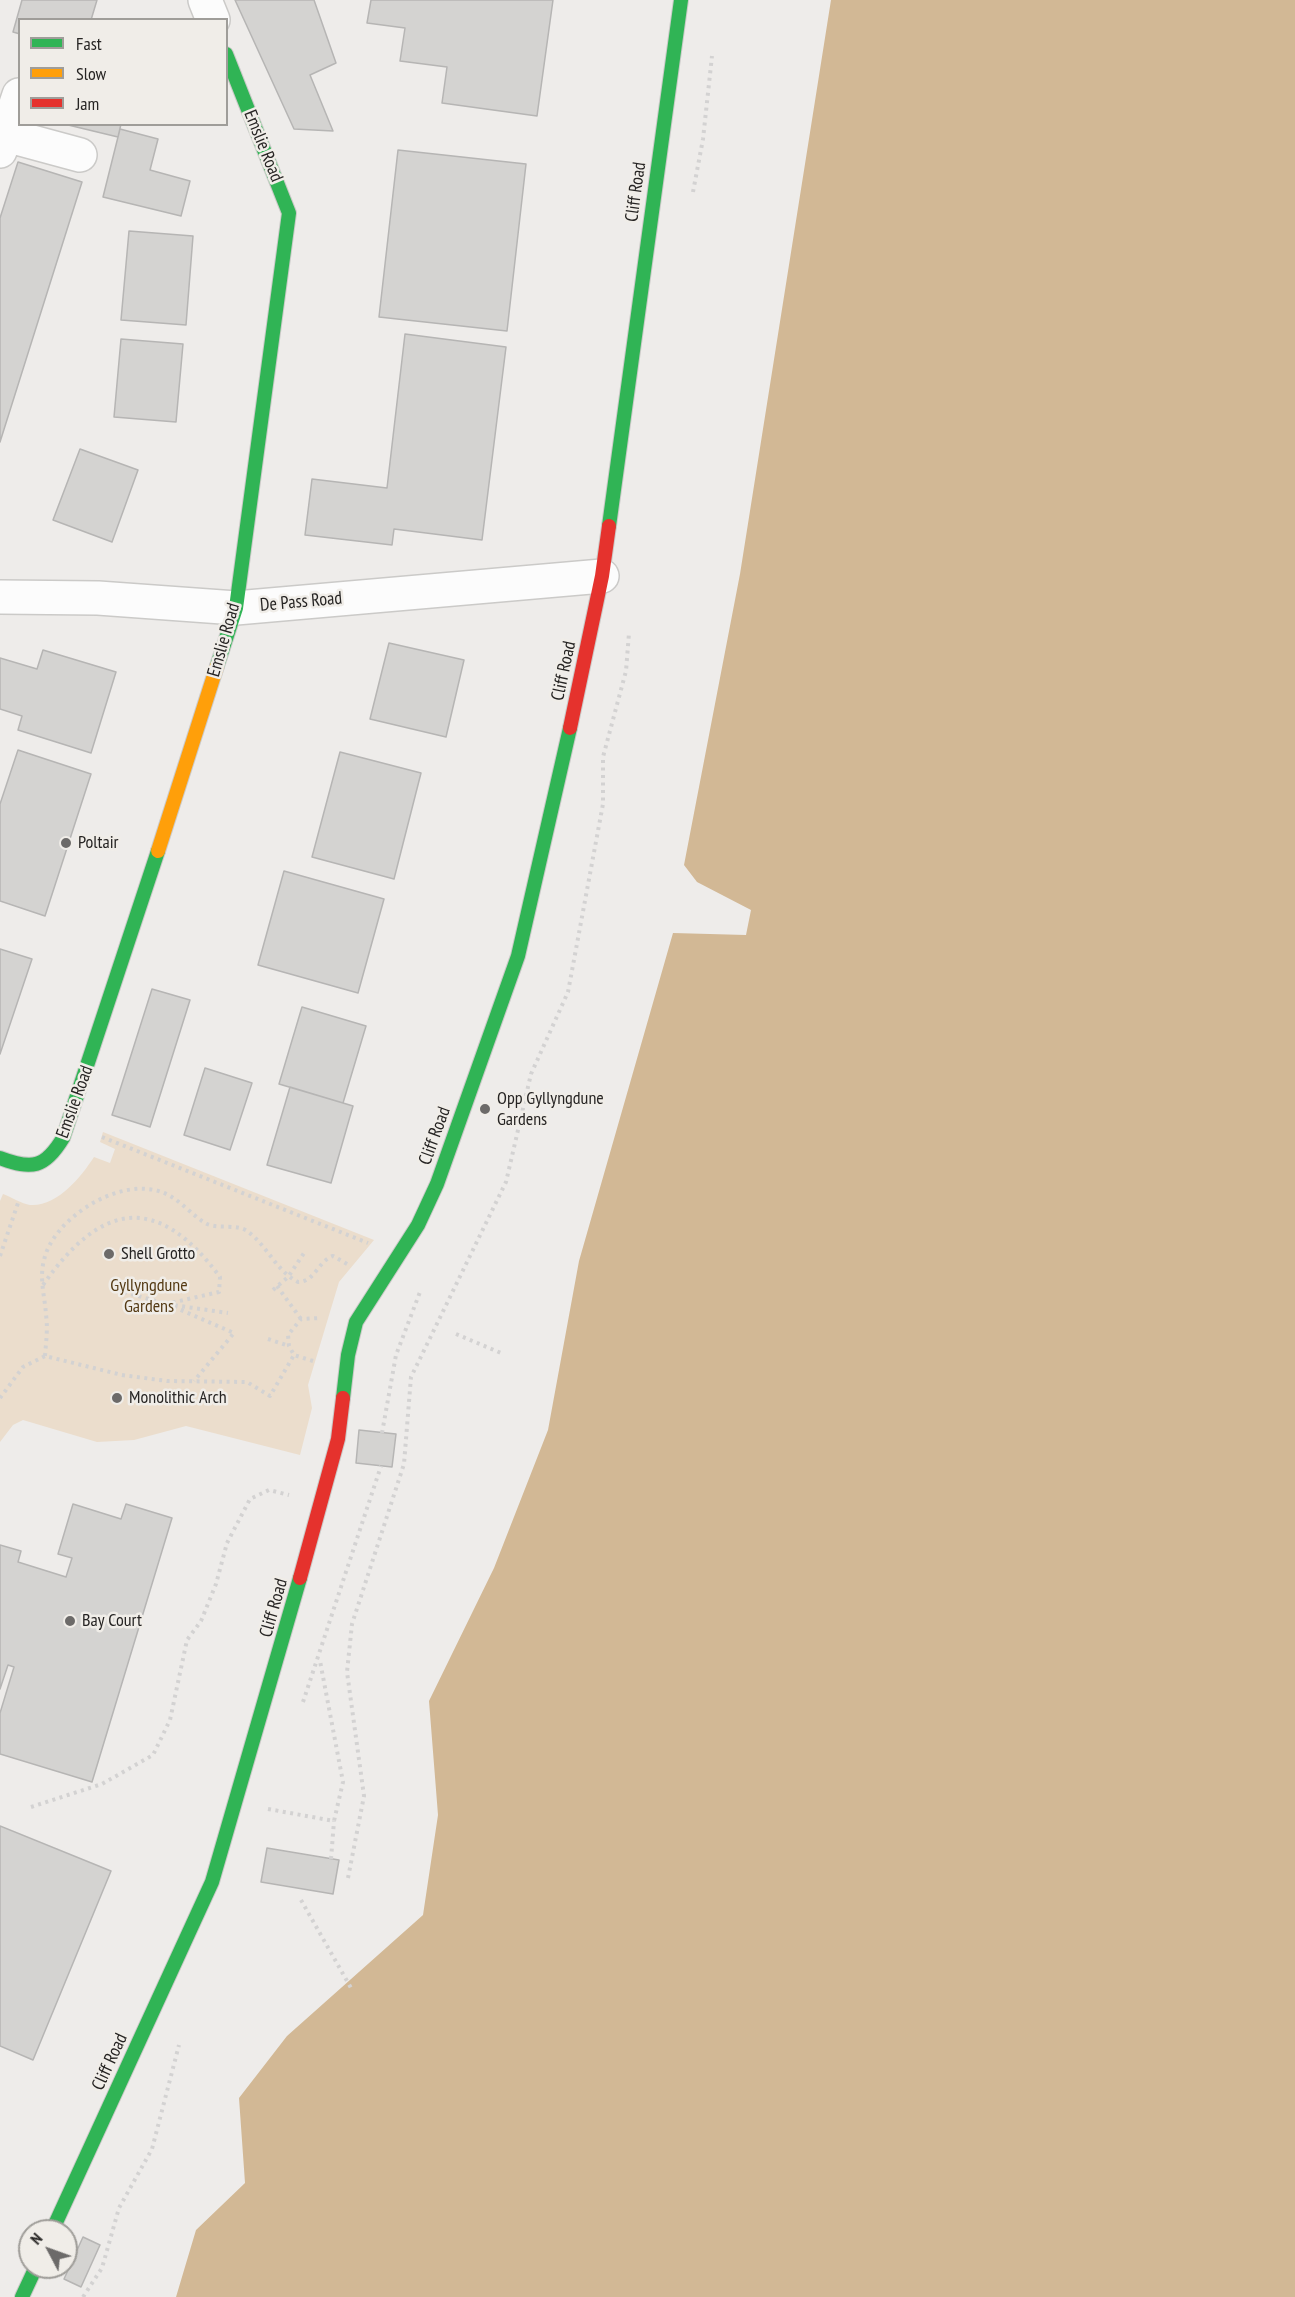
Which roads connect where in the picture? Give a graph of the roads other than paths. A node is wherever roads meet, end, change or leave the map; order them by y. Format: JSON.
{"nodes":[{"id":1,"x":205,"y":0,"type":"edge"},
{"id":2,"x":681,"y":0,"type":"edge"},
{"id":3,"x":212,"y":18,"type":"edge"},
{"id":4,"x":228,"y":59,"type":"edge"},
{"id":5,"x":18,"y":98,"type":"edge"},
{"id":6,"x":3,"y":143,"type":"edge"},
{"id":7,"x":80,"y":155,"type":"dead end"},
{"id":8,"x":602,"y":576,"type":"junction"},
{"id":9,"x":0,"y":597,"type":"edge"},
{"id":10,"x":236,"y":608,"type":"junction"},
{"id":11,"x":0,"y":1158,"type":"edge"},
{"id":12,"x":58,"y":2219,"type":"edge"},
{"id":13,"x":30,"y":2279,"type":"edge"},
{"id":14,"x":22,"y":2297,"type":"edge"}],
"edges":[{"from":1,"to":3,"type":"street"},
{"from":2,"to":8,"type":"street","name":"Cliff Road"},
{"from":4,"to":10,"type":"street","name":"Emslie Road"},
{"from":5,"to":6,"type":"street"},
{"from":6,"to":7,"type":"street"},
{"from":8,"to":10,"type":"street","name":"De Pass Road"},
{"from":8,"to":12,"type":"street","name":"Cliff Road"},
{"from":9,"to":10,"type":"street","name":"De Pass Road"},
{"from":10,"to":11,"type":"street","name":"Emslie Road"},
{"from":13,"to":14,"type":"street"}]}
